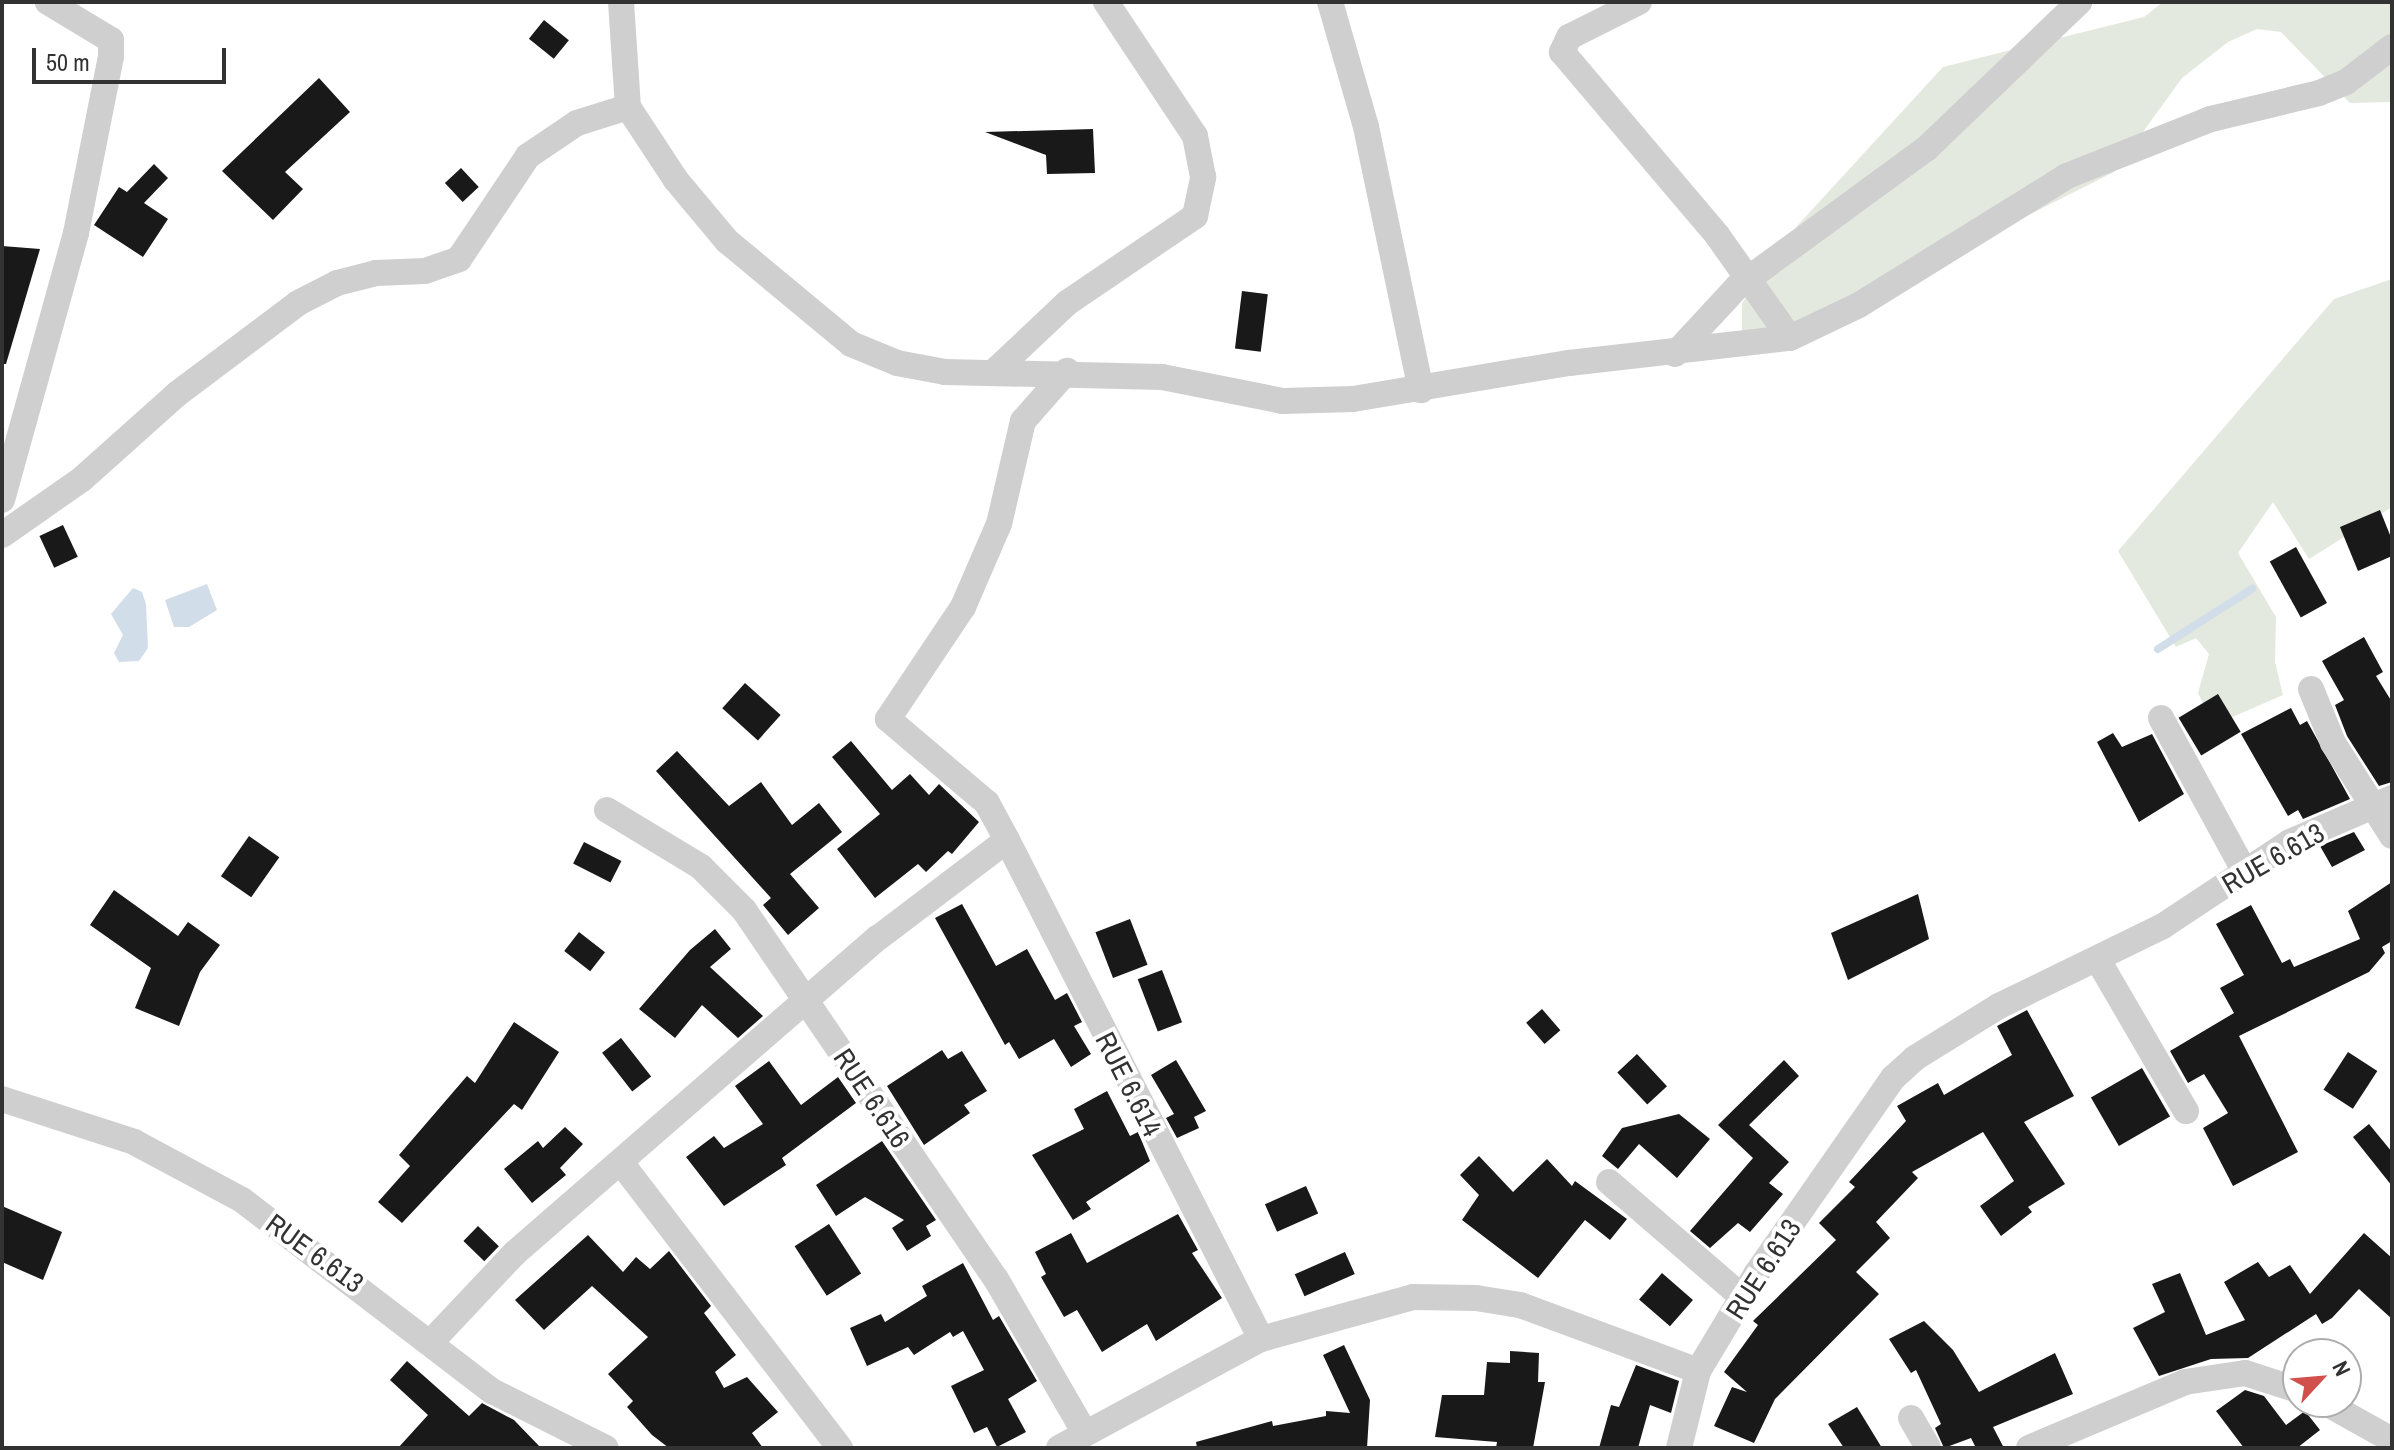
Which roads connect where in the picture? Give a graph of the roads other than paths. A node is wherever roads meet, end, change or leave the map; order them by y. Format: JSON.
{"nodes":[{"id":1,"x":48,"y":2,"type":"edge"},
{"id":2,"x":621,"y":2,"type":"edge"},
{"id":3,"x":1106,"y":2,"type":"edge"},
{"id":4,"x":1330,"y":2,"type":"edge"},
{"id":5,"x":1639,"y":2,"type":"edge"},
{"id":6,"x":2079,"y":2,"type":"edge"},
{"id":7,"x":2392,"y":47,"type":"edge"},
{"id":8,"x":628,"y":107,"type":"junction"},
{"id":9,"x":1748,"y":279,"type":"junction"},
{"id":10,"x":1790,"y":338,"type":"junction"},
{"id":11,"x":1675,"y":354,"type":"junction"},
{"id":12,"x":996,"y":370,"type":"junction"},
{"id":13,"x":1067,"y":371,"type":"junction"},
{"id":14,"x":1421,"y":390,"type":"junction"},
{"id":15,"x":2,"y":500,"type":"edge"},
{"id":16,"x":2,"y":535,"type":"edge"},
{"id":17,"x":2311,"y":689,"type":"dead end"},
{"id":18,"x":2161,"y":718,"type":"dead end"},
{"id":19,"x":2382,"y":803,"type":"edge"},
{"id":20,"x":607,"y":810,"type":"dead end"},
{"id":21,"x":2392,"y":836,"type":"edge"},
{"id":22,"x":1002,"y":844,"type":"junction"},
{"id":23,"x":2244,"y":870,"type":"junction"},
{"id":24,"x":2098,"y":960,"type":"junction"},
{"id":25,"x":808,"y":1001,"type":"junction"},
{"id":26,"x":2,"y":1099,"type":"edge"},
{"id":27,"x":2186,"y":1111,"type":"dead end"},
{"id":28,"x":622,"y":1164,"type":"junction"},
{"id":29,"x":1609,"y":1182,"type":"dead end"},
{"id":30,"x":1742,"y":1297,"type":"junction"},
{"id":31,"x":1261,"y":1339,"type":"junction"},
{"id":32,"x":431,"y":1342,"type":"junction"},
{"id":33,"x":1698,"y":1371,"type":"junction"},
{"id":34,"x":2282,"y":1385,"type":"edge"},
{"id":35,"x":1911,"y":1418,"type":"dead end"},
{"id":36,"x":2353,"y":1418,"type":"edge"},
{"id":37,"x":1085,"y":1433,"type":"junction"},
{"id":38,"x":2392,"y":1440,"type":"edge"},
{"id":39,"x":606,"y":1448,"type":"edge"},
{"id":40,"x":840,"y":1448,"type":"edge"},
{"id":41,"x":1059,"y":1448,"type":"edge"},
{"id":42,"x":1679,"y":1448,"type":"edge"},
{"id":43,"x":1928,"y":1448,"type":"edge"},
{"id":44,"x":2029,"y":1448,"type":"edge"}],
"edges":[{"from":1,"to":15,"type":"street"},
{"from":2,"to":8,"type":"street"},
{"from":3,"to":12,"type":"street"},
{"from":4,"to":14,"type":"street"},
{"from":5,"to":9,"type":"street"},
{"from":6,"to":9,"type":"street"},
{"from":7,"to":10,"type":"street"},
{"from":8,"to":12,"type":"street"},
{"from":8,"to":16,"type":"street"},
{"from":9,"to":10,"type":"street"},
{"from":9,"to":11,"type":"street"},
{"from":10,"to":11,"type":"street"},
{"from":11,"to":14,"type":"street"},
{"from":12,"to":13,"type":"street"},
{"from":13,"to":14,"type":"street"},
{"from":13,"to":22,"type":"street","name":"RUE 6.614"},
{"from":17,"to":19,"type":"street"},
{"from":18,"to":23,"type":"street"},
{"from":19,"to":21,"type":"street"},
{"from":19,"to":23,"type":"street","name":"RUE 6.613"},
{"from":20,"to":25,"type":"street","name":"RUE 6.616"},
{"from":22,"to":25,"type":"street"},
{"from":22,"to":31,"type":"street","name":"RUE 6.614"},
{"from":23,"to":24,"type":"street","name":"RUE 6.613"},
{"from":24,"to":27,"type":"street"},
{"from":24,"to":30,"type":"street","name":"RUE 6.613"},
{"from":25,"to":28,"type":"street"},
{"from":25,"to":37,"type":"street","name":"RUE 6.616"},
{"from":26,"to":32,"type":"street","name":"RUE 6.613"},
{"from":28,"to":32,"type":"street"},
{"from":28,"to":40,"type":"street"},
{"from":29,"to":30,"type":"street"},
{"from":30,"to":33,"type":"street","name":"RUE 6.613"},
{"from":31,"to":33,"type":"street"},
{"from":31,"to":37,"type":"street"},
{"from":32,"to":39,"type":"street","name":"RUE 6.613"},
{"from":33,"to":42,"type":"street","name":"RUE 6.613"},
{"from":34,"to":44,"type":"street"},
{"from":35,"to":43,"type":"street"},
{"from":36,"to":38,"type":"street"},
{"from":37,"to":41,"type":"street"}]}
